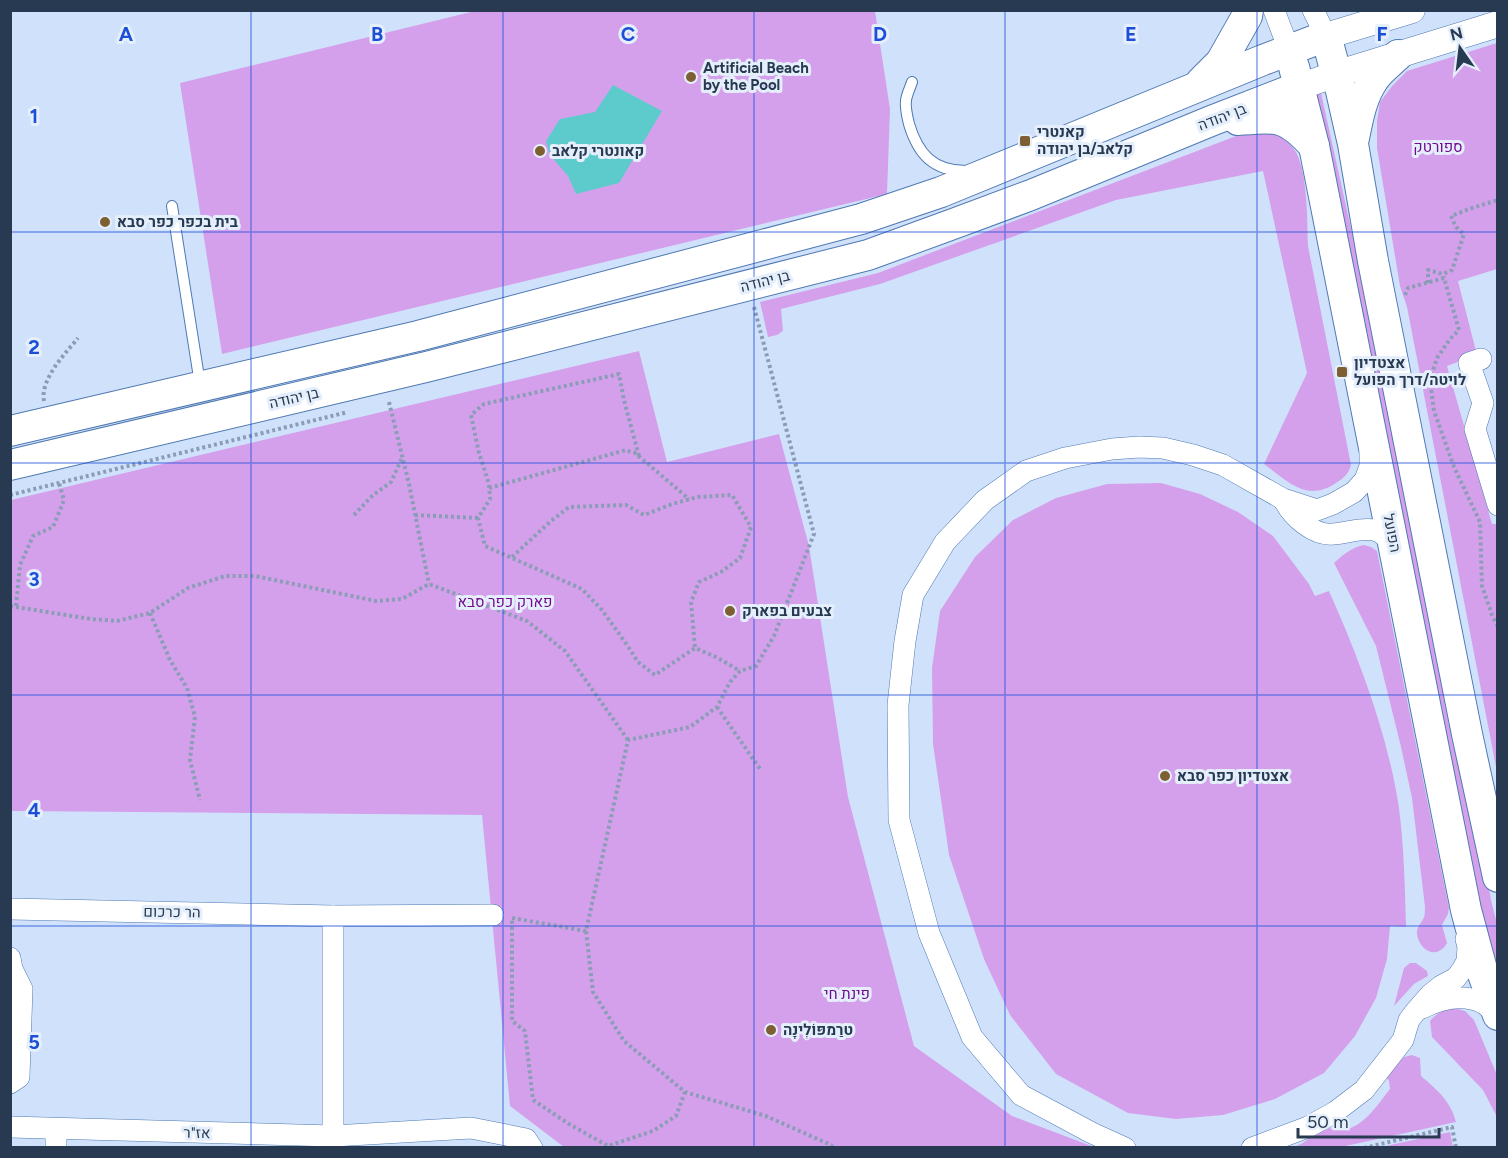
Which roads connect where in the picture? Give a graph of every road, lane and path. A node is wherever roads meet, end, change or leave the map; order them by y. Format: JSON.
{"nodes":[{"id":1,"x":1248,"y":10,"type":"edge"},
{"id":2,"x":1274,"y":10,"type":"edge"},
{"id":3,"x":1412,"y":10,"type":"edge"},
{"id":4,"x":1319,"y":23,"type":"edge"},
{"id":5,"x":1497,"y":24,"type":"edge"},
{"id":6,"x":1289,"y":50,"type":"junction"},
{"id":7,"x":1398,"y":55,"type":"junction"},
{"id":8,"x":1336,"y":74,"type":"junction"},
{"id":9,"x":912,"y":82,"type":"dead end"},
{"id":10,"x":1299,"y":87,"type":"junction"},
{"id":11,"x":1193,"y":89,"type":"junction"},
{"id":12,"x":1211,"y":121,"type":"junction"},
{"id":13,"x":1353,"y":144,"type":"junction"},
{"id":14,"x":1314,"y":146,"type":"junction"},
{"id":15,"x":1005,"y":166,"type":"junction"},
{"id":16,"x":1497,"y":200,"type":"edge"},
{"id":17,"x":172,"y":206,"type":"dead end"},
{"id":18,"x":1443,"y":278,"type":"dead end"},
{"id":19,"x":1428,"y":283,"type":"junction"},
{"id":20,"x":1404,"y":298,"type":"dead end"},
{"id":21,"x":752,"y":300,"type":"dead end"},
{"id":22,"x":78,"y":338,"type":"dead end"},
{"id":23,"x":1481,"y":359,"type":"dead end"},
{"id":24,"x":200,"y":387,"type":"junction"},
{"id":25,"x":389,"y":402,"type":"dead end"},
{"id":26,"x":1369,"y":421,"type":"junction"},
{"id":27,"x":48,"y":423,"type":"junction"},
{"id":28,"x":10,"y":431,"type":"edge"},
{"id":29,"x":639,"y":456,"type":"junction"},
{"id":30,"x":403,"y":457,"type":"junction"},
{"id":31,"x":10,"y":465,"type":"edge"},
{"id":32,"x":60,"y":483,"type":"dead end"},
{"id":33,"x":489,"y":488,"type":"junction"},
{"id":34,"x":1283,"y":499,"type":"junction"},
{"id":35,"x":689,"y":500,"type":"junction"},
{"id":36,"x":1497,"y":505,"type":"edge"},
{"id":37,"x":354,"y":515,"type":"dead end"},
{"id":38,"x":415,"y":515,"type":"junction"},
{"id":39,"x":478,"y":518,"type":"junction"},
{"id":40,"x":1395,"y":551,"type":"junction"},
{"id":41,"x":512,"y":557,"type":"junction"},
{"id":42,"x":429,"y":584,"type":"junction"},
{"id":43,"x":13,"y":606,"type":"edge"},
{"id":44,"x":150,"y":613,"type":"junction"},
{"id":45,"x":695,"y":648,"type":"junction"},
{"id":46,"x":740,"y":671,"type":"junction"},
{"id":47,"x":717,"y":707,"type":"junction"},
{"id":48,"x":628,"y":740,"type":"junction"},
{"id":49,"x":760,"y":769,"type":"dead end"},
{"id":50,"x":200,"y":800,"type":"dead end"},
{"id":51,"x":1497,"y":877,"type":"edge"},
{"id":52,"x":10,"y":909,"type":"edge"},
{"id":53,"x":1466,"y":910,"type":"junction"},
{"id":54,"x":493,"y":915,"type":"dead end"},
{"id":55,"x":333,"y":916,"type":"junction"},
{"id":56,"x":586,"y":931,"type":"junction"},
{"id":57,"x":10,"y":958,"type":"edge"},
{"id":58,"x":1416,"y":1011,"type":"junction"},
{"id":59,"x":1497,"y":1016,"type":"edge"},
{"id":60,"x":10,"y":1083,"type":"edge"},
{"id":61,"x":685,"y":1092,"type":"junction"},
{"id":62,"x":10,"y":1127,"type":"edge"},
{"id":63,"x":333,"y":1136,"type":"junction"},
{"id":64,"x":56,"y":1138,"type":"edge"},
{"id":65,"x":529,"y":1143,"type":"edge"},
{"id":66,"x":608,"y":1147,"type":"edge"},
{"id":67,"x":833,"y":1148,"type":"edge"},
{"id":68,"x":1125,"y":1148,"type":"edge"},
{"id":69,"x":1252,"y":1148,"type":"edge"},
{"id":70,"x":1364,"y":1148,"type":"edge"},
{"id":71,"x":1456,"y":1148,"type":"edge"}],
"edges":[{"from":1,"to":11,"type":"main road"},
{"from":2,"to":6,"type":"street"},
{"from":3,"to":4,"type":"street"},
{"from":4,"to":6,"type":"main road"},
{"from":4,"to":8,"type":"main road"},
{"from":5,"to":7,"type":"street","name":"בן יהודה"},
{"from":6,"to":10,"type":"main road","name":"הפועל"},
{"from":6,"to":11,"type":"main road"},
{"from":7,"to":8,"type":"street","name":"בן יהודה"},
{"from":7,"to":13,"type":"main road"},
{"from":8,"to":10,"type":"street","name":"בן יהודה"},
{"from":8,"to":13,"type":"main road"},
{"from":9,"to":15,"type":"lane"},
{"from":10,"to":12,"type":"main road","name":"בן יהודה"},
{"from":10,"to":14,"type":"main road","name":"הפועל"},
{"from":11,"to":15,"type":"main road"},
{"from":12,"to":14,"type":"main road"},
{"from":12,"to":31,"type":"main road","name":"בן יהודה"},
{"from":13,"to":51,"type":"main road"},
{"from":14,"to":26,"type":"main road","name":"הפועל"},
{"from":15,"to":24,"type":"main road"},
{"from":16,"to":19,"type":"path"},
{"from":17,"to":24,"type":"lane"},
{"from":18,"to":19,"type":"path"},
{"from":19,"to":20,"type":"path"},
{"from":21,"to":46,"type":"path"},
{"from":22,"to":27,"type":"path"},
{"from":23,"to":36,"type":"street"},
{"from":24,"to":27,"type":"main road"},
{"from":25,"to":30,"type":"path"},
{"from":26,"to":34,"type":"street"},
{"from":26,"to":40,"type":"main road","name":"הפועל"},
{"from":27,"to":28,"type":"main road"},
{"from":29,"to":33,"type":"path"},
{"from":29,"to":33,"type":"path"},
{"from":29,"to":35,"type":"path"},
{"from":30,"to":37,"type":"path"},
{"from":30,"to":38,"type":"path"},
{"from":32,"to":43,"type":"path"},
{"from":33,"to":39,"type":"path"},
{"from":34,"to":40,"type":"street"},
{"from":34,"to":68,"type":"street"},
{"from":35,"to":41,"type":"path"},
{"from":35,"to":45,"type":"path"},
{"from":38,"to":39,"type":"path"},
{"from":38,"to":42,"type":"path"},
{"from":39,"to":41,"type":"path"},
{"from":40,"to":53,"type":"main road","name":"הפועל"},
{"from":41,"to":45,"type":"path"},
{"from":42,"to":44,"type":"path"},
{"from":42,"to":48,"type":"path"},
{"from":43,"to":44,"type":"path"},
{"from":44,"to":50,"type":"path"},
{"from":45,"to":46,"type":"path"},
{"from":46,"to":47,"type":"path"},
{"from":47,"to":48,"type":"path"},
{"from":47,"to":49,"type":"path"},
{"from":48,"to":56,"type":"path"},
{"from":52,"to":55,"type":"street","name":"הר כרכום"},
{"from":53,"to":58,"type":"street"},
{"from":53,"to":59,"type":"main road","name":"הפועל"},
{"from":54,"to":55,"type":"street","name":"הר כרכום"},
{"from":55,"to":63,"type":"street"},
{"from":56,"to":61,"type":"path"},
{"from":56,"to":66,"type":"path"},
{"from":57,"to":60,"type":"street"},
{"from":58,"to":59,"type":"street"},
{"from":58,"to":69,"type":"street"},
{"from":61,"to":66,"type":"path"},
{"from":61,"to":67,"type":"path"},
{"from":62,"to":64,"type":"street","name":"אז\"ר"},
{"from":63,"to":64,"type":"street","name":"אז\"ר"},
{"from":63,"to":65,"type":"street","name":"אז\"ר"},
{"from":70,"to":71,"type":"path"}]}
